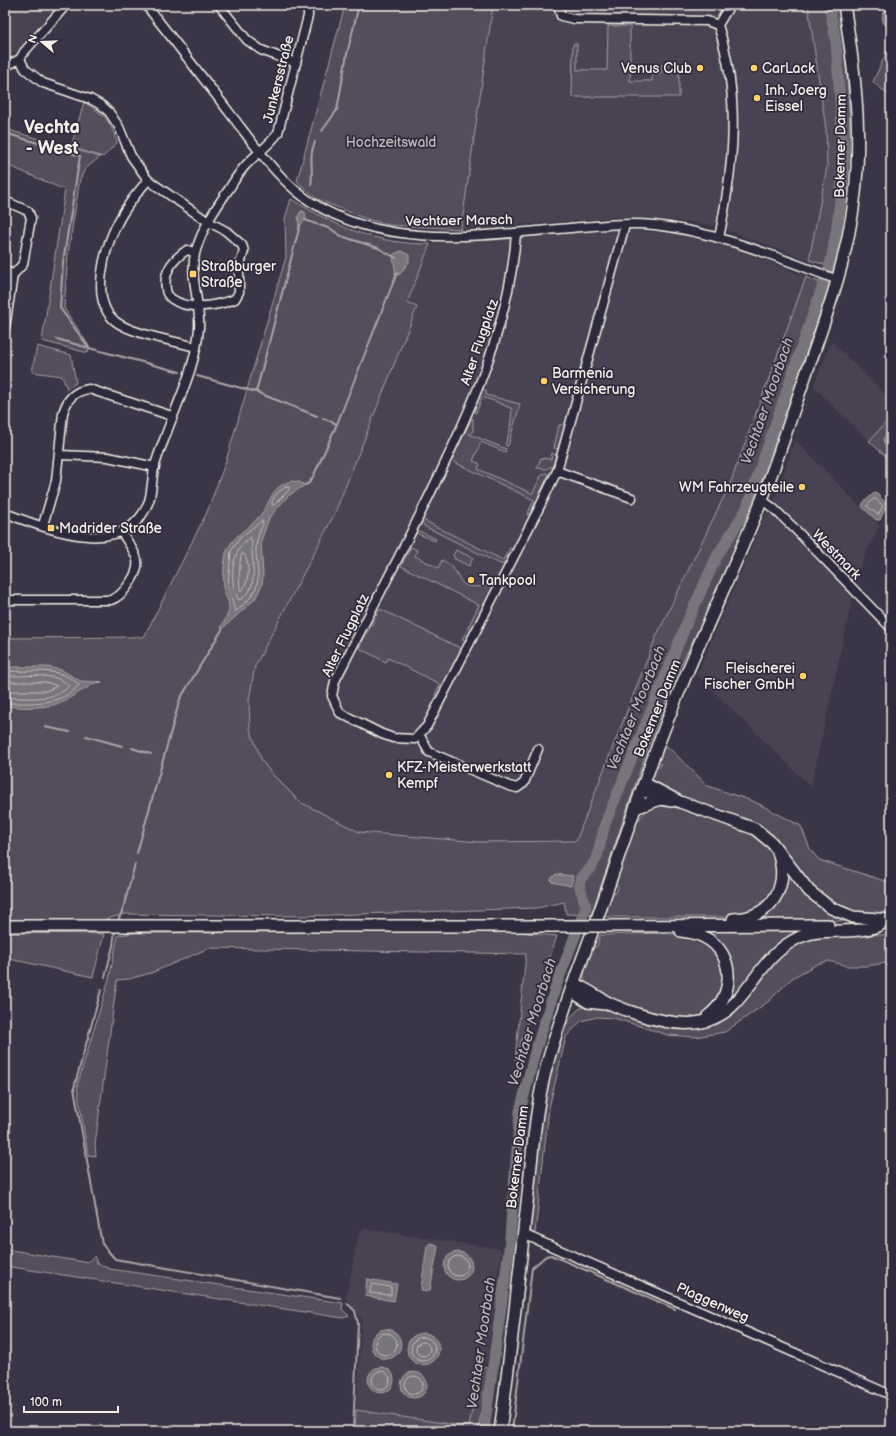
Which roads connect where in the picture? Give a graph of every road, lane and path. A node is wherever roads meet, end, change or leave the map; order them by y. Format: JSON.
{"nodes":[{"id":1,"x":66,"y":5,"type":"edge"},
{"id":2,"x":146,"y":5,"type":"edge"},
{"id":3,"x":219,"y":5,"type":"edge"},
{"id":4,"x":308,"y":5,"type":"edge"},
{"id":5,"x":558,"y":5,"type":"edge"},
{"id":6,"x":730,"y":5,"type":"edge"},
{"id":7,"x":844,"y":5,"type":"edge"},
{"id":8,"x":718,"y":25,"type":"junction"},
{"id":9,"x":20,"y":59,"type":"junction"},
{"id":10,"x":296,"y":63,"type":"junction"},
{"id":11,"x":5,"y":64,"type":"edge"},
{"id":12,"x":259,"y":152,"type":"junction"},
{"id":13,"x":148,"y":180,"type":"junction"},
{"id":14,"x":5,"y":201,"type":"edge"},
{"id":15,"x":207,"y":221,"type":"junction"},
{"id":16,"x":625,"y":225,"type":"junction"},
{"id":17,"x":516,"y":233,"type":"junction"},
{"id":18,"x":720,"y":238,"type":"junction"},
{"id":19,"x":195,"y":252,"type":"junction"},
{"id":20,"x":5,"y":270,"type":"edge"},
{"id":21,"x":13,"y":275,"type":"junction"},
{"id":22,"x":834,"y":279,"type":"junction"},
{"id":23,"x":198,"y":306,"type":"junction"},
{"id":24,"x":5,"y":328,"type":"edge"},
{"id":25,"x":196,"y":346,"type":"junction"},
{"id":26,"x":172,"y":416,"type":"junction"},
{"id":27,"x":60,"y":455,"type":"junction"},
{"id":28,"x":155,"y":467,"type":"junction"},
{"id":29,"x":557,"y":471,"type":"junction"},
{"id":30,"x":632,"y":498,"type":"dead end"},
{"id":31,"x":762,"y":500,"type":"junction"},
{"id":32,"x":6,"y":517,"type":"edge"},
{"id":33,"x":43,"y":526,"type":"junction"},
{"id":34,"x":122,"y":533,"type":"junction"},
{"id":35,"x":5,"y":600,"type":"edge"},
{"id":36,"x":891,"y":628,"type":"edge"},
{"id":37,"x":420,"y":736,"type":"junction"},
{"id":38,"x":538,"y":749,"type":"dead end"},
{"id":39,"x":643,"y":786,"type":"junction"},
{"id":40,"x":661,"y":799,"type":"junction"},
{"id":41,"x":680,"y":802,"type":"junction"},
{"id":42,"x":635,"y":808,"type":"junction"},
{"id":43,"x":777,"y":848,"type":"junction"},
{"id":44,"x":891,"y":920,"type":"edge"},
{"id":45,"x":679,"y":925,"type":"junction"},
{"id":46,"x":880,"y":925,"type":"junction"},
{"id":47,"x":891,"y":925,"type":"edge"},
{"id":48,"x":5,"y":926,"type":"edge"},
{"id":49,"x":637,"y":926,"type":"junction"},
{"id":50,"x":572,"y":988,"type":"junction"},
{"id":51,"x":588,"y":1002,"type":"junction"},
{"id":52,"x":612,"y":1005,"type":"junction"},
{"id":53,"x":564,"y":1011,"type":"junction"},
{"id":54,"x":701,"y":1021,"type":"junction"},
{"id":55,"x":523,"y":1234,"type":"junction"},
{"id":56,"x":891,"y":1395,"type":"edge"},
{"id":57,"x":500,"y":1431,"type":"edge"}],
"edges":[{"from":1,"to":9,"type":"street"},
{"from":2,"to":12,"type":"street","name":"Vechtaer Marsch"},
{"from":3,"to":10,"type":"street"},
{"from":4,"to":10,"type":"street","name":"Junkersstraße"},
{"from":5,"to":8,"type":"street"},
{"from":6,"to":8,"type":"street"},
{"from":7,"to":22,"type":"main road","name":"Bokerner Damm"},
{"from":8,"to":18,"type":"street"},
{"from":9,"to":11,"type":"street"},
{"from":9,"to":13,"type":"street"},
{"from":10,"to":12,"type":"street","name":"Junkersstraße"},
{"from":12,"to":15,"type":"street"},
{"from":12,"to":17,"type":"street","name":"Vechtaer Marsch"},
{"from":13,"to":15,"type":"street"},
{"from":13,"to":25,"type":"street"},
{"from":14,"to":21,"type":"street"},
{"from":15,"to":19,"type":"street"},
{"from":15,"to":23,"type":"street"},
{"from":16,"to":17,"type":"street","name":"Vechtaer Marsch"},
{"from":16,"to":18,"type":"street","name":"Vechtaer Marsch"},
{"from":16,"to":29,"type":"street"},
{"from":17,"to":37,"type":"street","name":"Alter Flugplatz"},
{"from":18,"to":22,"type":"street","name":"Vechtaer Marsch"},
{"from":19,"to":23,"type":"street"},
{"from":19,"to":23,"type":"street"},
{"from":20,"to":21,"type":"street"},
{"from":21,"to":24,"type":"street"},
{"from":22,"to":31,"type":"main road","name":"Bokerner Damm"},
{"from":23,"to":25,"type":"street"},
{"from":25,"to":26,"type":"street"},
{"from":26,"to":27,"type":"street"},
{"from":26,"to":28,"type":"street"},
{"from":27,"to":28,"type":"street"},
{"from":27,"to":33,"type":"street"},
{"from":28,"to":34,"type":"street"},
{"from":29,"to":30,"type":"street"},
{"from":29,"to":37,"type":"street"},
{"from":31,"to":36,"type":"street","name":"Westmark"},
{"from":31,"to":39,"type":"main road","name":"Bokerner Damm"},
{"from":32,"to":33,"type":"street"},
{"from":33,"to":34,"type":"street"},
{"from":34,"to":35,"type":"street"},
{"from":37,"to":38,"type":"street"},
{"from":39,"to":40,"type":"main road"},
{"from":39,"to":41,"type":"main road"},
{"from":39,"to":42,"type":"main road","name":"Bokerner Damm"},
{"from":40,"to":41,"type":"main road"},
{"from":40,"to":42,"type":"main road"},
{"from":41,"to":43,"type":"main road"},
{"from":42,"to":50,"type":"main road","name":"Bokerner Damm"},
{"from":43,"to":44,"type":"main road"},
{"from":43,"to":45,"type":"main road"},
{"from":45,"to":46,"type":"main road"},
{"from":45,"to":49,"type":"main road"},
{"from":46,"to":47,"type":"main road"},
{"from":46,"to":54,"type":"main road"},
{"from":48,"to":49,"type":"main road","bridge":true},
{"from":49,"to":54,"type":"main road"},
{"from":50,"to":51,"type":"main road"},
{"from":50,"to":52,"type":"main road"},
{"from":50,"to":53,"type":"main road","name":"Bokerner Damm"},
{"from":51,"to":52,"type":"main road"},
{"from":51,"to":53,"type":"main road"},
{"from":52,"to":54,"type":"main road"},
{"from":53,"to":55,"type":"main road","name":"Bokerner Damm"},
{"from":55,"to":56,"type":"street","name":"Plaggenweg"},
{"from":55,"to":57,"type":"main road","name":"Bokerner Damm"}]}
